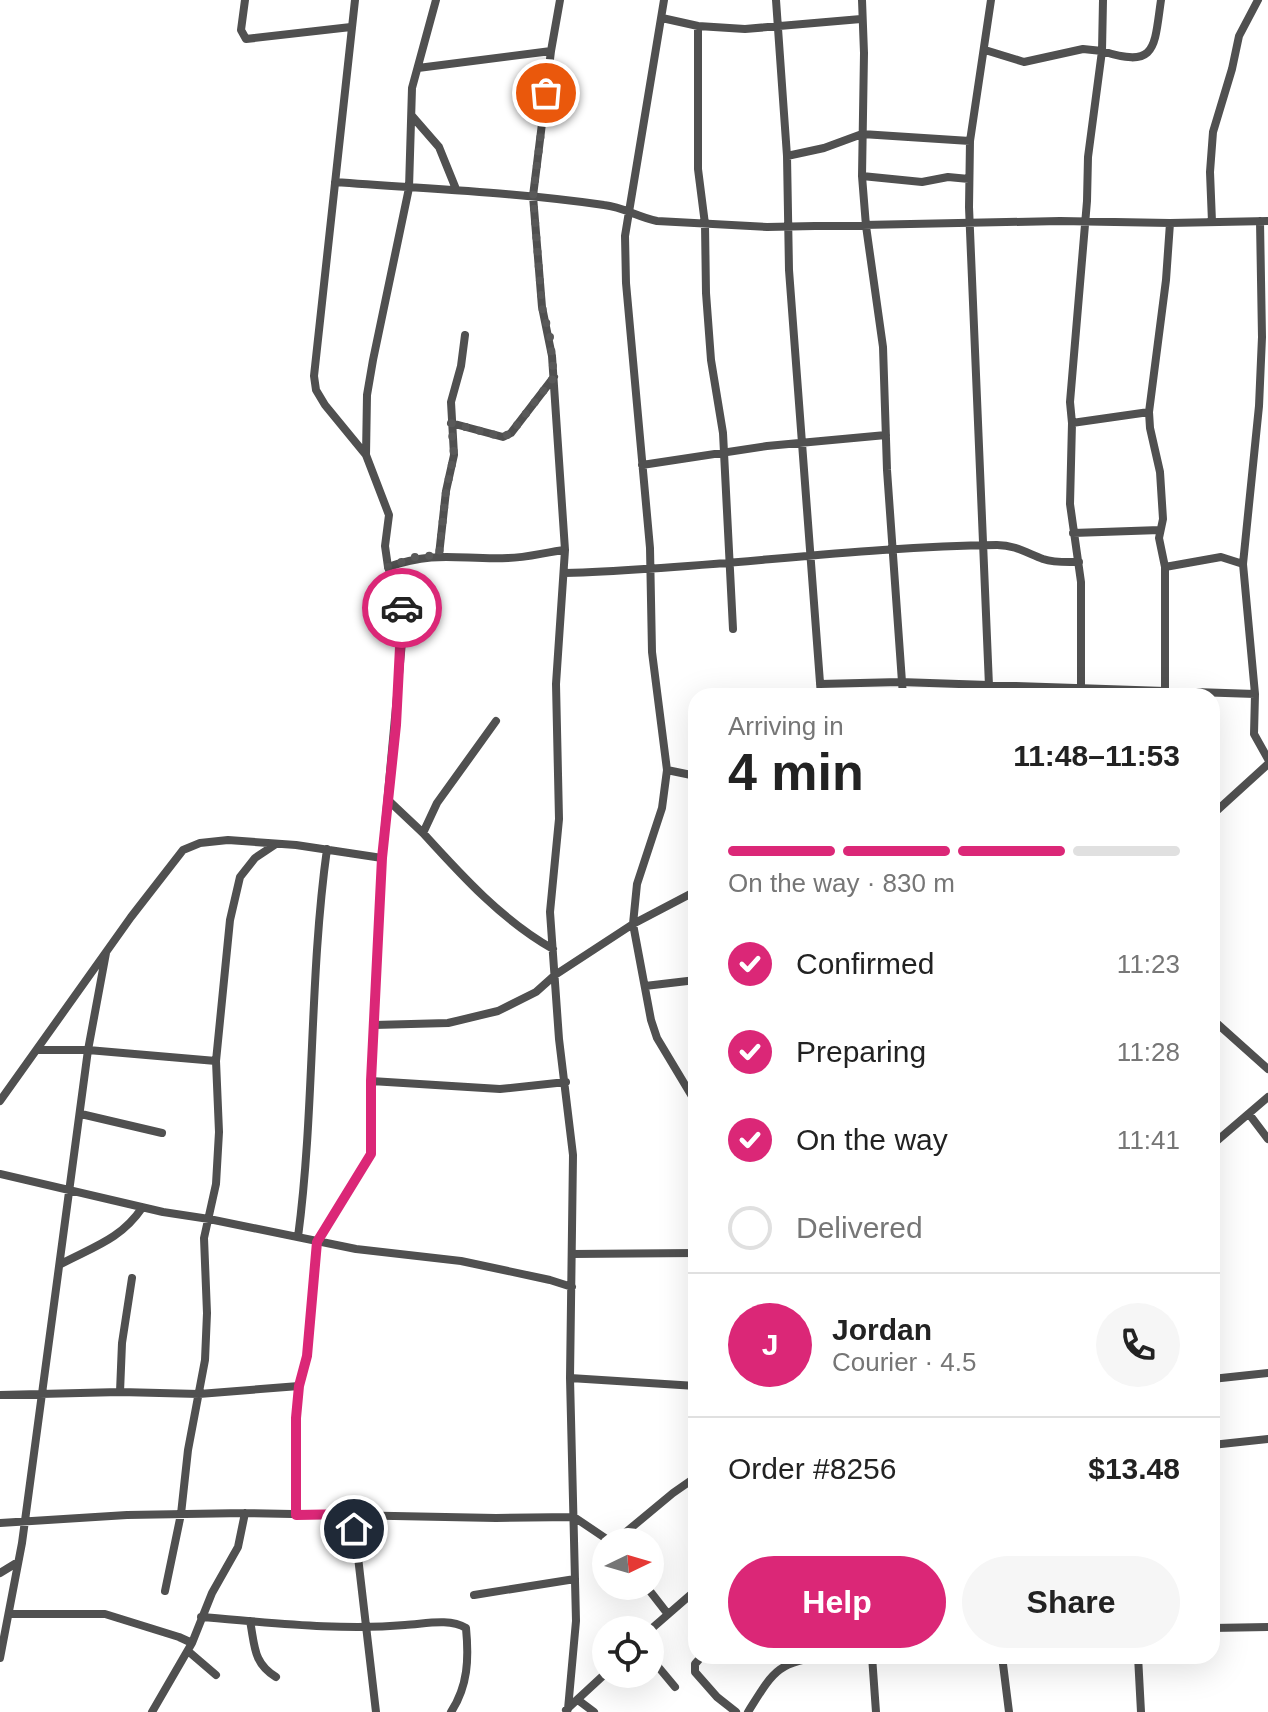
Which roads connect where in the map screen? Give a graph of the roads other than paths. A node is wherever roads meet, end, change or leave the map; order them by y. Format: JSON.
{"nodes":[{"id":1,"x":245,"y":0,"type":"edge"},
{"id":2,"x":355,"y":0,"type":"edge"},
{"id":3,"x":436,"y":0,"type":"edge"},
{"id":4,"x":560,"y":0,"type":"edge"},
{"id":5,"x":664,"y":0,"type":"edge"},
{"id":6,"x":776,"y":0,"type":"edge"},
{"id":7,"x":862,"y":0,"type":"edge"},
{"id":8,"x":991,"y":0,"type":"edge"},
{"id":9,"x":1103,"y":0,"type":"edge"},
{"id":10,"x":1161,"y":0,"type":"edge"},
{"id":11,"x":1258,"y":0,"type":"edge"},
{"id":12,"x":662,"y":18,"type":"junction"},
{"id":13,"x":861,"y":19,"type":"junction"},
{"id":14,"x":776,"y":25,"type":"junction"},
{"id":15,"x":698,"y":26,"type":"junction"},
{"id":16,"x":351,"y":27,"type":"junction"},
{"id":17,"x":985,"y":50,"type":"junction"},
{"id":18,"x":551,"y":51,"type":"junction"},
{"id":19,"x":1102,"y":51,"type":"junction"},
{"id":20,"x":418,"y":68,"type":"junction"},
{"id":21,"x":412,"y":116,"type":"junction"},
{"id":22,"x":862,"y":134,"type":"junction"},
{"id":23,"x":970,"y":141,"type":"junction"},
{"id":24,"x":787,"y":156,"type":"junction"},
{"id":25,"x":862,"y":176,"type":"junction"},
{"id":26,"x":969,"y":179,"type":"junction"},
{"id":27,"x":335,"y":182,"type":"junction"},
{"id":28,"x":409,"y":188,"type":"junction"},
{"id":29,"x":456,"y":189,"type":"junction"},
{"id":30,"x":533,"y":196,"type":"junction"},
{"id":31,"x":628,"y":213,"type":"junction"},
{"id":32,"x":1264,"y":221,"type":"edge"},
{"id":33,"x":1212,"y":222,"type":"junction"},
{"id":34,"x":1085,"y":223,"type":"junction"},
{"id":35,"x":1170,"y":223,"type":"junction"},
{"id":36,"x":705,"y":224,"type":"junction"},
{"id":37,"x":970,"y":224,"type":"junction"},
{"id":38,"x":866,"y":226,"type":"junction"},
{"id":39,"x":788,"y":227,"type":"junction"},
{"id":40,"x":465,"y":335,"type":"dead end"},
{"id":41,"x":554,"y":377,"type":"junction"},
{"id":42,"x":1264,"y":407,"type":"edge"},
{"id":43,"x":1149,"y":412,"type":"junction"},
{"id":44,"x":451,"y":423,"type":"junction"},
{"id":45,"x":1072,"y":423,"type":"junction"},
{"id":46,"x":886,"y":435,"type":"junction"},
{"id":47,"x":801,"y":444,"type":"junction"},
{"id":48,"x":724,"y":453,"type":"junction"},
{"id":49,"x":366,"y":455,"type":"junction"},
{"id":50,"x":642,"y":465,"type":"junction"},
{"id":51,"x":1160,"y":530,"type":"junction"},
{"id":52,"x":1073,"y":533,"type":"junction"},
{"id":53,"x":983,"y":546,"type":"junction"},
{"id":54,"x":893,"y":549,"type":"junction"},
{"id":55,"x":565,"y":550,"type":"junction"},
{"id":56,"x":439,"y":555,"type":"junction"},
{"id":57,"x":811,"y":555,"type":"junction"},
{"id":58,"x":1079,"y":562,"type":"junction"},
{"id":59,"x":730,"y":564,"type":"junction"},
{"id":60,"x":1243,"y":564,"type":"junction"},
{"id":61,"x":388,"y":567,"type":"junction"},
{"id":62,"x":1165,"y":567,"type":"junction"},
{"id":63,"x":651,"y":569,"type":"junction"},
{"id":64,"x":565,"y":573,"type":"junction"},
{"id":65,"x":733,"y":629,"type":"dead end"},
{"id":66,"x":901,"y":682,"type":"junction"},
{"id":67,"x":820,"y":684,"type":"junction"},
{"id":68,"x":989,"y":686,"type":"junction"},
{"id":69,"x":820,"y":688,"type":"edge"},
{"id":70,"x":902,"y":688,"type":"edge"},
{"id":71,"x":1003,"y":688,"type":"edge"},
{"id":72,"x":1081,"y":688,"type":"edge"},
{"id":73,"x":1165,"y":688,"type":"edge"},
{"id":74,"x":1220,"y":693,"type":"edge"},
{"id":75,"x":1255,"y":694,"type":"junction"},
{"id":76,"x":496,"y":721,"type":"dead end"},
{"id":77,"x":1268,"y":762,"type":"edge"},
{"id":78,"x":667,"y":770,"type":"junction"},
{"id":79,"x":688,"y":774,"type":"edge"},
{"id":80,"x":388,"y":800,"type":"junction"},
{"id":81,"x":1220,"y":807,"type":"edge"},
{"id":82,"x":423,"y":833,"type":"junction"},
{"id":83,"x":276,"y":844,"type":"junction"},
{"id":84,"x":327,"y":849,"type":"junction"},
{"id":85,"x":382,"y":858,"type":"junction"},
{"id":86,"x":688,"y":895,"type":"edge"},
{"id":87,"x":633,"y":924,"type":"junction"},
{"id":88,"x":553,"y":949,"type":"junction"},
{"id":89,"x":106,"y":953,"type":"junction"},
{"id":90,"x":555,"y":975,"type":"junction"},
{"id":91,"x":688,"y":981,"type":"edge"},
{"id":92,"x":645,"y":986,"type":"junction"},
{"id":93,"x":374,"y":1025,"type":"junction"},
{"id":94,"x":1220,"y":1026,"type":"edge"},
{"id":95,"x":38,"y":1050,"type":"junction"},
{"id":96,"x":88,"y":1050,"type":"junction"},
{"id":97,"x":216,"y":1061,"type":"junction"},
{"id":98,"x":1268,"y":1069,"type":"edge"},
{"id":99,"x":371,"y":1081,"type":"junction"},
{"id":100,"x":566,"y":1082,"type":"junction"},
{"id":101,"x":688,"y":1090,"type":"edge"},
{"id":102,"x":1268,"y":1097,"type":"edge"},
{"id":103,"x":0,"y":1101,"type":"edge"},
{"id":104,"x":81,"y":1114,"type":"junction"},
{"id":105,"x":1249,"y":1114,"type":"junction"},
{"id":106,"x":162,"y":1133,"type":"dead end"},
{"id":107,"x":1220,"y":1139,"type":"edge"},
{"id":108,"x":1268,"y":1139,"type":"edge"},
{"id":109,"x":0,"y":1174,"type":"edge"},
{"id":110,"x":69,"y":1189,"type":"junction"},
{"id":111,"x":142,"y":1208,"type":"junction"},
{"id":112,"x":209,"y":1219,"type":"junction"},
{"id":113,"x":298,"y":1237,"type":"junction"},
{"id":114,"x":317,"y":1242,"type":"junction"},
{"id":115,"x":688,"y":1253,"type":"edge"},
{"id":116,"x":572,"y":1254,"type":"junction"},
{"id":117,"x":61,"y":1264,"type":"junction"},
{"id":118,"x":132,"y":1278,"type":"dead end"},
{"id":119,"x":572,"y":1287,"type":"junction"},
{"id":120,"x":1268,"y":1373,"type":"edge"},
{"id":121,"x":570,"y":1378,"type":"junction"},
{"id":122,"x":1220,"y":1378,"type":"edge"},
{"id":123,"x":688,"y":1385,"type":"edge"},
{"id":124,"x":299,"y":1386,"type":"junction"},
{"id":125,"x":120,"y":1392,"type":"junction"},
{"id":126,"x":41,"y":1394,"type":"junction"},
{"id":127,"x":199,"y":1394,"type":"junction"},
{"id":128,"x":0,"y":1395,"type":"edge"},
{"id":129,"x":1268,"y":1439,"type":"edge"},
{"id":130,"x":1220,"y":1444,"type":"edge"},
{"id":131,"x":688,"y":1483,"type":"edge"},
{"id":132,"x":245,"y":1513,"type":"junction"},
{"id":133,"x":181,"y":1514,"type":"junction"},
{"id":134,"x":353,"y":1514,"type":"junction"},
{"id":135,"x":296,"y":1515,"type":"junction"},
{"id":136,"x":574,"y":1517,"type":"junction"},
{"id":137,"x":24,"y":1522,"type":"junction"},
{"id":138,"x":0,"y":1523,"type":"edge"},
{"id":139,"x":631,"y":1528,"type":"edge"},
{"id":140,"x":592,"y":1529,"type":"edge"},
{"id":141,"x":18,"y":1562,"type":"junction"},
{"id":142,"x":0,"y":1573,"type":"edge"},
{"id":143,"x":575,"y":1579,"type":"junction"},
{"id":144,"x":165,"y":1591,"type":"dead end"},
{"id":145,"x":474,"y":1595,"type":"dead end"},
{"id":146,"x":688,"y":1596,"type":"edge"},
{"id":147,"x":657,"y":1600,"type":"edge"},
{"id":148,"x":667,"y":1613,"type":"junction"},
{"id":149,"x":9,"y":1614,"type":"junction"},
{"id":150,"x":664,"y":1616,"type":"edge"},
{"id":151,"x":201,"y":1617,"type":"junction"},
{"id":152,"x":250,"y":1621,"type":"junction"},
{"id":153,"x":365,"y":1625,"type":"junction"},
{"id":154,"x":1268,"y":1627,"type":"edge"},
{"id":155,"x":1220,"y":1628,"type":"edge"},
{"id":156,"x":190,"y":1647,"type":"junction"},
{"id":157,"x":0,"y":1658,"type":"edge"},
{"id":158,"x":695,"y":1664,"type":"edge"},
{"id":159,"x":781,"y":1664,"type":"edge"},
{"id":160,"x":873,"y":1664,"type":"edge"},
{"id":161,"x":1003,"y":1664,"type":"edge"},
{"id":162,"x":1138,"y":1664,"type":"edge"},
{"id":163,"x":664,"y":1674,"type":"edge"},
{"id":164,"x":216,"y":1675,"type":"dead end"},
{"id":165,"x":276,"y":1677,"type":"dead end"},
{"id":166,"x":592,"y":1686,"type":"edge"},
{"id":167,"x":675,"y":1687,"type":"dead end"},
{"id":168,"x":578,"y":1700,"type":"junction"},
{"id":169,"x":566,"y":1710,"type":"edge"},
{"id":170,"x":152,"y":1712,"type":"edge"},
{"id":171,"x":376,"y":1712,"type":"edge"},
{"id":172,"x":451,"y":1712,"type":"edge"},
{"id":173,"x":594,"y":1712,"type":"edge"},
{"id":174,"x":736,"y":1712,"type":"edge"},
{"id":175,"x":748,"y":1712,"type":"edge"},
{"id":176,"x":876,"y":1712,"type":"edge"},
{"id":177,"x":1009,"y":1712,"type":"edge"},
{"id":178,"x":1141,"y":1712,"type":"edge"}],
"edges":[{"from":1,"to":16,"type":"street"},
{"from":2,"to":16,"type":"street"},
{"from":3,"to":20,"type":"street"},
{"from":4,"to":18,"type":"street"},
{"from":5,"to":12,"type":"street"},
{"from":6,"to":14,"type":"street"},
{"from":7,"to":13,"type":"street"},
{"from":8,"to":17,"type":"street"},
{"from":9,"to":19,"type":"street"},
{"from":10,"to":19,"type":"street"},
{"from":11,"to":33,"type":"street"},
{"from":12,"to":15,"type":"street"},
{"from":12,"to":31,"type":"street"},
{"from":13,"to":14,"type":"street"},
{"from":13,"to":22,"type":"street"},
{"from":14,"to":15,"type":"street"},
{"from":14,"to":24,"type":"street"},
{"from":15,"to":36,"type":"street"},
{"from":16,"to":27,"type":"street"},
{"from":17,"to":19,"type":"street"},
{"from":17,"to":23,"type":"street"},
{"from":18,"to":20,"type":"street"},
{"from":18,"to":30,"type":"street"},
{"from":19,"to":34,"type":"street"},
{"from":20,"to":21,"type":"street"},
{"from":21,"to":28,"type":"street"},
{"from":21,"to":29,"type":"street"},
{"from":22,"to":23,"type":"street"},
{"from":22,"to":24,"type":"street"},
{"from":22,"to":25,"type":"street"},
{"from":23,"to":26,"type":"street"},
{"from":24,"to":39,"type":"street"},
{"from":25,"to":26,"type":"street"},
{"from":25,"to":38,"type":"street"},
{"from":26,"to":37,"type":"street"},
{"from":27,"to":28,"type":"street"},
{"from":27,"to":49,"type":"street"},
{"from":28,"to":29,"type":"street"},
{"from":28,"to":49,"type":"street"},
{"from":29,"to":30,"type":"street"},
{"from":30,"to":31,"type":"street"},
{"from":30,"to":41,"type":"street"},
{"from":31,"to":36,"type":"street"},
{"from":31,"to":50,"type":"street"},
{"from":32,"to":33,"type":"street"},
{"from":32,"to":42,"type":"street"},
{"from":33,"to":35,"type":"street"},
{"from":34,"to":35,"type":"street"},
{"from":34,"to":37,"type":"street"},
{"from":34,"to":45,"type":"street"},
{"from":35,"to":43,"type":"street"},
{"from":36,"to":39,"type":"street"},
{"from":36,"to":48,"type":"street"},
{"from":37,"to":38,"type":"street"},
{"from":37,"to":53,"type":"street"},
{"from":38,"to":39,"type":"street"},
{"from":38,"to":46,"type":"street"},
{"from":39,"to":47,"type":"street"},
{"from":40,"to":44,"type":"street"},
{"from":41,"to":44,"type":"street"},
{"from":41,"to":55,"type":"street"},
{"from":42,"to":60,"type":"street"},
{"from":43,"to":45,"type":"street"},
{"from":43,"to":51,"type":"street"},
{"from":44,"to":56,"type":"street"},
{"from":45,"to":52,"type":"street"},
{"from":46,"to":47,"type":"street"},
{"from":46,"to":54,"type":"street"},
{"from":47,"to":48,"type":"street"},
{"from":47,"to":57,"type":"street"},
{"from":48,"to":50,"type":"street"},
{"from":48,"to":59,"type":"street"},
{"from":49,"to":61,"type":"street"},
{"from":50,"to":63,"type":"street"},
{"from":51,"to":52,"type":"street"},
{"from":51,"to":62,"type":"street"},
{"from":52,"to":58,"type":"street"},
{"from":53,"to":54,"type":"street"},
{"from":53,"to":58,"type":"street"},
{"from":53,"to":68,"type":"street"},
{"from":54,"to":57,"type":"street"},
{"from":54,"to":66,"type":"street"},
{"from":55,"to":56,"type":"street"},
{"from":55,"to":64,"type":"street"},
{"from":56,"to":61,"type":"street"},
{"from":57,"to":59,"type":"street"},
{"from":57,"to":67,"type":"street"},
{"from":58,"to":72,"type":"street"},
{"from":59,"to":63,"type":"street"},
{"from":59,"to":65,"type":"street"},
{"from":60,"to":62,"type":"street"},
{"from":60,"to":75,"type":"street"},
{"from":61,"to":80,"type":"street"},
{"from":62,"to":73,"type":"street"},
{"from":63,"to":64,"type":"street"},
{"from":63,"to":78,"type":"street"},
{"from":64,"to":88,"type":"street"},
{"from":66,"to":67,"type":"street"},
{"from":66,"to":68,"type":"street"},
{"from":66,"to":70,"type":"street"},
{"from":67,"to":69,"type":"street"},
{"from":68,"to":71,"type":"street"},
{"from":74,"to":75,"type":"street"},
{"from":75,"to":77,"type":"street"},
{"from":76,"to":82,"type":"street"},
{"from":77,"to":81,"type":"street"},
{"from":78,"to":79,"type":"street"},
{"from":78,"to":87,"type":"street"},
{"from":80,"to":82,"type":"street"},
{"from":80,"to":85,"type":"street"},
{"from":82,"to":88,"type":"street"},
{"from":83,"to":84,"type":"street"},
{"from":83,"to":89,"type":"street"},
{"from":83,"to":97,"type":"street"},
{"from":84,"to":85,"type":"street"},
{"from":84,"to":113,"type":"street"},
{"from":85,"to":93,"type":"street"},
{"from":86,"to":87,"type":"street"},
{"from":87,"to":90,"type":"street"},
{"from":87,"to":92,"type":"street"},
{"from":88,"to":90,"type":"street"},
{"from":89,"to":95,"type":"street"},
{"from":89,"to":96,"type":"street"},
{"from":90,"to":93,"type":"street"},
{"from":90,"to":100,"type":"street"},
{"from":91,"to":92,"type":"street"},
{"from":92,"to":101,"type":"street"},
{"from":93,"to":99,"type":"street"},
{"from":94,"to":98,"type":"street"},
{"from":95,"to":96,"type":"street"},
{"from":95,"to":103,"type":"street"},
{"from":96,"to":97,"type":"street"},
{"from":96,"to":104,"type":"street"},
{"from":97,"to":112,"type":"street"},
{"from":99,"to":100,"type":"street"},
{"from":99,"to":114,"type":"street"},
{"from":100,"to":116,"type":"street"},
{"from":102,"to":105,"type":"street"},
{"from":104,"to":106,"type":"street"},
{"from":104,"to":110,"type":"street"},
{"from":105,"to":107,"type":"street"},
{"from":105,"to":108,"type":"street"},
{"from":109,"to":110,"type":"street"},
{"from":110,"to":111,"type":"street"},
{"from":110,"to":117,"type":"street"},
{"from":111,"to":112,"type":"street"},
{"from":111,"to":117,"type":"street"},
{"from":112,"to":113,"type":"street"},
{"from":112,"to":127,"type":"street"},
{"from":113,"to":114,"type":"street"},
{"from":114,"to":119,"type":"street"},
{"from":114,"to":124,"type":"street"},
{"from":115,"to":116,"type":"street"},
{"from":116,"to":119,"type":"street"},
{"from":117,"to":126,"type":"street"},
{"from":118,"to":125,"type":"street"},
{"from":119,"to":121,"type":"street"},
{"from":120,"to":122,"type":"street"},
{"from":121,"to":123,"type":"street"},
{"from":121,"to":136,"type":"street"},
{"from":124,"to":127,"type":"street"},
{"from":124,"to":135,"type":"street"},
{"from":125,"to":126,"type":"street"},
{"from":125,"to":127,"type":"street"},
{"from":126,"to":128,"type":"street"},
{"from":126,"to":137,"type":"street"},
{"from":127,"to":133,"type":"street"},
{"from":129,"to":130,"type":"street"},
{"from":131,"to":139,"type":"street"},
{"from":132,"to":133,"type":"street"},
{"from":132,"to":135,"type":"street"},
{"from":132,"to":151,"type":"street"},
{"from":133,"to":137,"type":"street"},
{"from":133,"to":144,"type":"street"},
{"from":134,"to":135,"type":"street"},
{"from":134,"to":136,"type":"street"},
{"from":134,"to":153,"type":"street"},
{"from":136,"to":140,"type":"street"},
{"from":136,"to":143,"type":"street"},
{"from":137,"to":138,"type":"street"},
{"from":137,"to":141,"type":"street"},
{"from":141,"to":142,"type":"street"},
{"from":141,"to":149,"type":"street"},
{"from":143,"to":145,"type":"street"},
{"from":143,"to":169,"type":"street"},
{"from":146,"to":148,"type":"street"},
{"from":147,"to":148,"type":"street"},
{"from":148,"to":150,"type":"street"},
{"from":149,"to":156,"type":"street"},
{"from":149,"to":157,"type":"street"},
{"from":151,"to":152,"type":"street"},
{"from":151,"to":156,"type":"street"},
{"from":152,"to":153,"type":"street"},
{"from":152,"to":165,"type":"street"},
{"from":153,"to":171,"type":"street"},
{"from":153,"to":172,"type":"street"},
{"from":154,"to":155,"type":"street"},
{"from":156,"to":164,"type":"street"},
{"from":156,"to":170,"type":"street"},
{"from":158,"to":174,"type":"street"},
{"from":159,"to":175,"type":"street"},
{"from":160,"to":176,"type":"street"},
{"from":161,"to":177,"type":"street"},
{"from":162,"to":178,"type":"street"},
{"from":163,"to":167,"type":"street"},
{"from":166,"to":168,"type":"street"},
{"from":168,"to":169,"type":"street"},
{"from":168,"to":173,"type":"street"}]}
